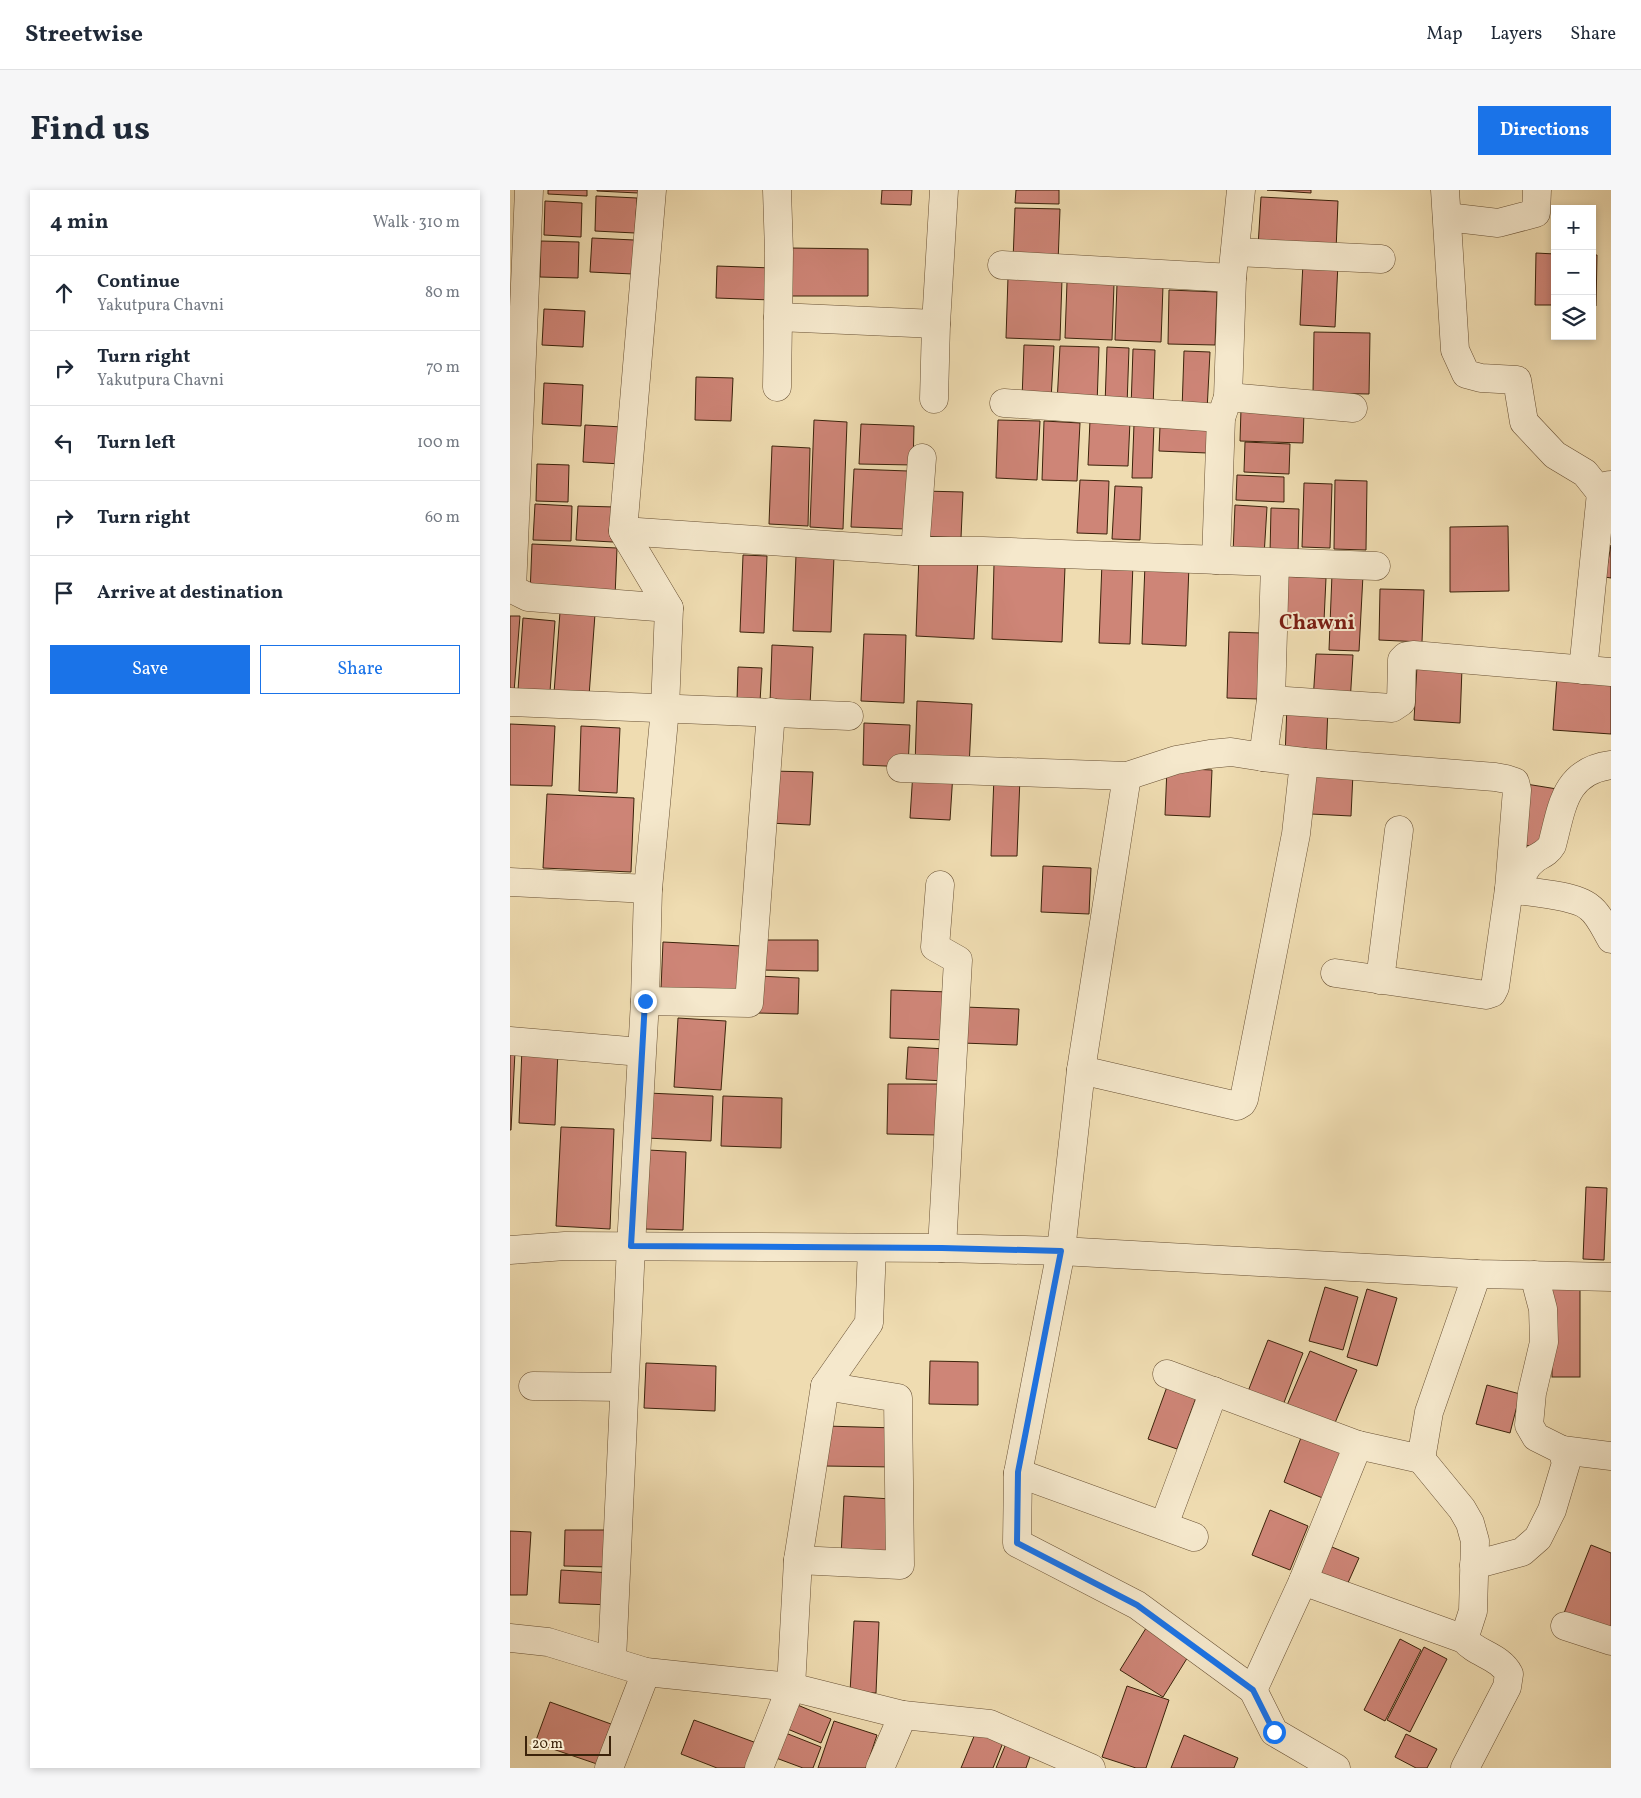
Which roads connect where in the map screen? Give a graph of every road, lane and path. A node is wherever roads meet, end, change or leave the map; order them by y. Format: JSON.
{"nodes":[{"id":1,"x":529,"y":190,"type":"edge"},
{"id":2,"x":652,"y":190,"type":"edge"},
{"id":3,"x":776,"y":190,"type":"edge"},
{"id":4,"x":944,"y":190,"type":"edge"},
{"id":5,"x":1241,"y":190,"type":"edge"},
{"id":6,"x":1445,"y":190,"type":"edge"},
{"id":7,"x":1537,"y":190,"type":"edge"},
{"id":8,"x":1447,"y":217,"type":"junction"},
{"id":9,"x":1381,"y":258,"type":"dead end"},
{"id":10,"x":1002,"y":265,"type":"dead end"},
{"id":11,"x":1234,"y":265,"type":"junction"},
{"id":12,"x":778,"y":317,"type":"junction"},
{"id":13,"x":936,"y":324,"type":"junction"},
{"id":14,"x":516,"y":368,"type":"edge"},
{"id":15,"x":777,"y":387,"type":"dead end"},
{"id":16,"x":934,"y":399,"type":"dead end"},
{"id":17,"x":1004,"y":403,"type":"dead end"},
{"id":18,"x":1224,"y":408,"type":"junction"},
{"id":19,"x":1353,"y":408,"type":"dead end"},
{"id":20,"x":922,"y":458,"type":"dead end"},
{"id":21,"x":1606,"y":489,"type":"edge"},
{"id":22,"x":623,"y":531,"type":"junction"},
{"id":23,"x":915,"y":551,"type":"junction"},
{"id":24,"x":1216,"y":560,"type":"junction"},
{"id":25,"x":1275,"y":563,"type":"junction"},
{"id":26,"x":1376,"y":566,"type":"dead end"},
{"id":27,"x":670,"y":608,"type":"junction"},
{"id":28,"x":1583,"y":670,"type":"junction"},
{"id":29,"x":1611,"y":672,"type":"edge"},
{"id":30,"x":1271,"y":700,"type":"junction"},
{"id":31,"x":510,"y":702,"type":"edge"},
{"id":32,"x":665,"y":709,"type":"junction"},
{"id":33,"x":771,"y":712,"type":"junction"},
{"id":34,"x":850,"y":716,"type":"dead end"},
{"id":35,"x":1263,"y":757,"type":"junction"},
{"id":36,"x":1304,"y":762,"type":"junction"},
{"id":37,"x":1611,"y":766,"type":"edge"},
{"id":38,"x":900,"y":768,"type":"dead end"},
{"id":39,"x":1126,"y":776,"type":"junction"},
{"id":40,"x":1399,"y":830,"type":"dead end"},
{"id":41,"x":510,"y":882,"type":"edge"},
{"id":42,"x":940,"y":885,"type":"dead end"},
{"id":43,"x":648,"y":889,"type":"junction"},
{"id":44,"x":1514,"y":890,"type":"junction"},
{"id":45,"x":1611,"y":939,"type":"edge"},
{"id":46,"x":1335,"y":973,"type":"dead end"},
{"id":47,"x":1380,"y":980,"type":"junction"},
{"id":48,"x":645,"y":1001,"type":"junction"},
{"id":49,"x":510,"y":1041,"type":"edge"},
{"id":50,"x":641,"y":1052,"type":"junction"},
{"id":51,"x":1080,"y":1070,"type":"junction"},
{"id":52,"x":631,"y":1246,"type":"junction"},
{"id":53,"x":872,"y":1248,"type":"junction"},
{"id":54,"x":942,"y":1248,"type":"junction"},
{"id":55,"x":510,"y":1250,"type":"edge"},
{"id":56,"x":1061,"y":1251,"type":"junction"},
{"id":57,"x":1478,"y":1274,"type":"junction"},
{"id":58,"x":1534,"y":1275,"type":"junction"},
{"id":59,"x":1611,"y":1276,"type":"edge"},
{"id":60,"x":1167,"y":1374,"type":"dead end"},
{"id":61,"x":533,"y":1386,"type":"dead end"},
{"id":62,"x":825,"y":1386,"type":"junction"},
{"id":63,"x":624,"y":1387,"type":"junction"},
{"id":64,"x":1214,"y":1391,"type":"junction"},
{"id":65,"x":1358,"y":1446,"type":"junction"},
{"id":66,"x":1562,"y":1450,"type":"junction"},
{"id":67,"x":1611,"y":1456,"type":"edge"},
{"id":68,"x":1421,"y":1459,"type":"junction"},
{"id":69,"x":1018,"y":1472,"type":"junction"},
{"id":70,"x":1164,"y":1525,"type":"junction"},
{"id":71,"x":1194,"y":1537,"type":"dead end"},
{"id":72,"x":798,"y":1560,"type":"junction"},
{"id":73,"x":1474,"y":1565,"type":"junction"},
{"id":74,"x":1303,"y":1581,"type":"junction"},
{"id":75,"x":1565,"y":1626,"type":"dead end"},
{"id":76,"x":510,"y":1638,"type":"edge"},
{"id":77,"x":1464,"y":1639,"type":"junction"},
{"id":78,"x":1611,"y":1641,"type":"edge"},
{"id":79,"x":612,"y":1660,"type":"junction"},
{"id":80,"x":646,"y":1672,"type":"junction"},
{"id":81,"x":791,"y":1688,"type":"junction"},
{"id":82,"x":1253,"y":1690,"type":"junction"},
{"id":83,"x":903,"y":1716,"type":"junction"},
{"id":84,"x":609,"y":1768,"type":"edge"},
{"id":85,"x":759,"y":1768,"type":"edge"},
{"id":86,"x":880,"y":1768,"type":"edge"},
{"id":87,"x":1091,"y":1768,"type":"edge"},
{"id":88,"x":1336,"y":1768,"type":"edge"},
{"id":89,"x":1465,"y":1768,"type":"edge"}],
"edges":[{"from":1,"to":14,"type":"street"},
{"from":2,"to":22,"type":"street"},
{"from":3,"to":12,"type":"street"},
{"from":4,"to":13,"type":"street"},
{"from":5,"to":11,"type":"street"},
{"from":6,"to":8,"type":"street"},
{"from":7,"to":8,"type":"street"},
{"from":8,"to":21,"type":"street"},
{"from":9,"to":11,"type":"street"},
{"from":10,"to":11,"type":"street"},
{"from":11,"to":18,"type":"street"},
{"from":12,"to":13,"type":"street"},
{"from":12,"to":15,"type":"street"},
{"from":13,"to":16,"type":"street"},
{"from":14,"to":27,"type":"street"},
{"from":17,"to":18,"type":"street"},
{"from":18,"to":19,"type":"street"},
{"from":18,"to":24,"type":"street"},
{"from":20,"to":23,"type":"street"},
{"from":21,"to":28,"type":"street"},
{"from":22,"to":23,"type":"street"},
{"from":22,"to":27,"type":"street"},
{"from":23,"to":24,"type":"street"},
{"from":24,"to":25,"type":"street"},
{"from":25,"to":26,"type":"street"},
{"from":25,"to":30,"type":"street"},
{"from":27,"to":32,"type":"street"},
{"from":28,"to":29,"type":"street"},
{"from":28,"to":30,"type":"street"},
{"from":30,"to":35,"type":"street"},
{"from":31,"to":32,"type":"street"},
{"from":32,"to":33,"type":"street"},
{"from":32,"to":43,"type":"street"},
{"from":33,"to":34,"type":"street"},
{"from":33,"to":48,"type":"street"},
{"from":35,"to":36,"type":"street"},
{"from":35,"to":39,"type":"street"},
{"from":36,"to":44,"type":"street"},
{"from":36,"to":51,"type":"street"},
{"from":37,"to":44,"type":"street"},
{"from":38,"to":39,"type":"street"},
{"from":39,"to":51,"type":"street"},
{"from":40,"to":47,"type":"street"},
{"from":41,"to":43,"type":"street"},
{"from":42,"to":54,"type":"street"},
{"from":43,"to":48,"type":"street"},
{"from":44,"to":45,"type":"street"},
{"from":44,"to":47,"type":"street"},
{"from":46,"to":47,"type":"street"},
{"from":48,"to":50,"type":"street"},
{"from":49,"to":50,"type":"street"},
{"from":50,"to":52,"type":"street"},
{"from":51,"to":56,"type":"street"},
{"from":52,"to":53,"type":"street"},
{"from":52,"to":55,"type":"street"},
{"from":52,"to":63,"type":"street"},
{"from":53,"to":54,"type":"street"},
{"from":53,"to":62,"type":"street"},
{"from":54,"to":56,"type":"street"},
{"from":56,"to":57,"type":"street"},
{"from":56,"to":69,"type":"street"},
{"from":57,"to":58,"type":"street"},
{"from":57,"to":68,"type":"street"},
{"from":58,"to":59,"type":"street"},
{"from":58,"to":66,"type":"street"},
{"from":60,"to":64,"type":"street"},
{"from":61,"to":63,"type":"street"},
{"from":62,"to":72,"type":"street"},
{"from":62,"to":72,"type":"street"},
{"from":63,"to":79,"type":"street"},
{"from":64,"to":65,"type":"street"},
{"from":64,"to":70,"type":"street"},
{"from":65,"to":68,"type":"street"},
{"from":65,"to":74,"type":"street"},
{"from":66,"to":67,"type":"street"},
{"from":66,"to":73,"type":"street"},
{"from":68,"to":73,"type":"street"},
{"from":69,"to":70,"type":"street"},
{"from":69,"to":82,"type":"street"},
{"from":70,"to":71,"type":"street"},
{"from":72,"to":81,"type":"street"},
{"from":73,"to":77,"type":"street"},
{"from":74,"to":77,"type":"street"},
{"from":74,"to":82,"type":"street"},
{"from":75,"to":78,"type":"street"},
{"from":76,"to":79,"type":"street"},
{"from":77,"to":89,"type":"street"},
{"from":79,"to":80,"type":"street"},
{"from":80,"to":81,"type":"street"},
{"from":80,"to":84,"type":"street"},
{"from":81,"to":83,"type":"street"},
{"from":81,"to":85,"type":"street"},
{"from":82,"to":88,"type":"street"},
{"from":83,"to":86,"type":"street"},
{"from":83,"to":87,"type":"street"}]}
